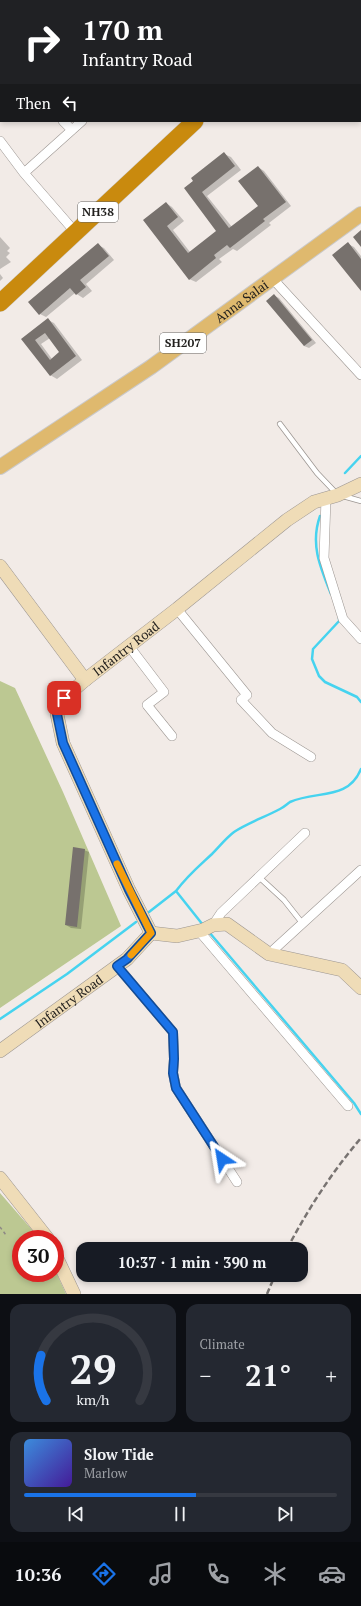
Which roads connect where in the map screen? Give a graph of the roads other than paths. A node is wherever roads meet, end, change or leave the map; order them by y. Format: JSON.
{"nodes":[{"id":1,"x":64,"y":122,"type":"edge"},
{"id":2,"x":81,"y":122,"type":"edge"},
{"id":3,"x":194,"y":122,"type":"edge"},
{"id":4,"x":72,"y":130,"type":"junction"},
{"id":5,"x":0,"y":141,"type":"edge"},
{"id":6,"x":24,"y":173,"type":"junction"},
{"id":7,"x":361,"y":214,"type":"edge"},
{"id":8,"x":76,"y":233,"type":"junction"},
{"id":9,"x":272,"y":278,"type":"junction"},
{"id":10,"x":0,"y":303,"type":"edge"},
{"id":11,"x":361,"y":375,"type":"edge"},
{"id":12,"x":280,"y":424,"type":"dead end"},
{"id":13,"x":0,"y":467,"type":"edge"},
{"id":14,"x":361,"y":484,"type":"edge"},
{"id":15,"x":332,"y":496,"type":"junction"},
{"id":16,"x":361,"y":501,"type":"edge"},
{"id":17,"x":0,"y":566,"type":"edge"},
{"id":18,"x":177,"y":609,"type":"junction"},
{"id":19,"x":361,"y":639,"type":"edge"},
{"id":20,"x":129,"y":646,"type":"junction"},
{"id":21,"x":85,"y":680,"type":"junction"},
{"id":22,"x":172,"y":736,"type":"dead end"},
{"id":23,"x":311,"y":757,"type":"dead end"},
{"id":24,"x":305,"y":833,"type":"dead end"},
{"id":25,"x":361,"y":870,"type":"edge"},
{"id":26,"x":259,"y":877,"type":"junction"},
{"id":27,"x":303,"y":924,"type":"junction"},
{"id":28,"x":213,"y":925,"type":"junction"},
{"id":29,"x":200,"y":931,"type":"junction"},
{"id":30,"x":151,"y":933,"type":"junction"},
{"id":31,"x":269,"y":954,"type":"junction"},
{"id":32,"x":117,"y":966,"type":"junction"},
{"id":33,"x":360,"y":983,"type":"edge"},
{"id":34,"x":0,"y":1051,"type":"edge"},
{"id":35,"x":348,"y":1106,"type":"dead end"},
{"id":36,"x":0,"y":1178,"type":"edge"},
{"id":37,"x":237,"y":1182,"type":"dead end"},
{"id":38,"x":41,"y":1230,"type":"edge"},
{"id":39,"x":64,"y":1273,"type":"edge"},
{"id":40,"x":74,"y":1294,"type":"edge"}],
"edges":[{"from":1,"to":4,"type":"street"},
{"from":2,"to":4,"type":"street"},
{"from":3,"to":8,"type":"highway","number":"NH38"},
{"from":4,"to":6,"type":"street"},
{"from":5,"to":6,"type":"street"},
{"from":6,"to":8,"type":"street"},
{"from":7,"to":9,"type":"main road","name":"Anna Salai","number":"SH207"},
{"from":8,"to":10,"type":"highway","number":"NH38"},
{"from":9,"to":11,"type":"street"},
{"from":9,"to":13,"type":"main road","name":"Anna Salai","number":"SH207"},
{"from":12,"to":15,"type":"lane"},
{"from":14,"to":15,"type":"main road","name":"Infantry Road"},
{"from":15,"to":16,"type":"lane"},
{"from":15,"to":18,"type":"main road","name":"Infantry Road"},
{"from":15,"to":19,"type":"street"},
{"from":17,"to":21,"type":"main road"},
{"from":18,"to":20,"type":"main road","name":"Infantry Road"},
{"from":18,"to":23,"type":"street"},
{"from":20,"to":21,"type":"main road","name":"Infantry Road"},
{"from":20,"to":22,"type":"street"},
{"from":21,"to":30,"type":"main road","name":"Infantry Road"},
{"from":24,"to":26,"type":"street"},
{"from":25,"to":27,"type":"street"},
{"from":26,"to":27,"type":"lane"},
{"from":26,"to":28,"type":"street"},
{"from":27,"to":31,"type":"street"},
{"from":28,"to":29,"type":"main road"},
{"from":28,"to":31,"type":"main road"},
{"from":29,"to":30,"type":"main road"},
{"from":29,"to":35,"type":"street"},
{"from":30,"to":32,"type":"main road","name":"Infantry Road"},
{"from":31,"to":33,"type":"main road"},
{"from":32,"to":34,"type":"main road","name":"Infantry Road"},
{"from":32,"to":37,"type":"street"},
{"from":36,"to":38,"type":"main road"},
{"from":39,"to":40,"type":"main road"}]}
